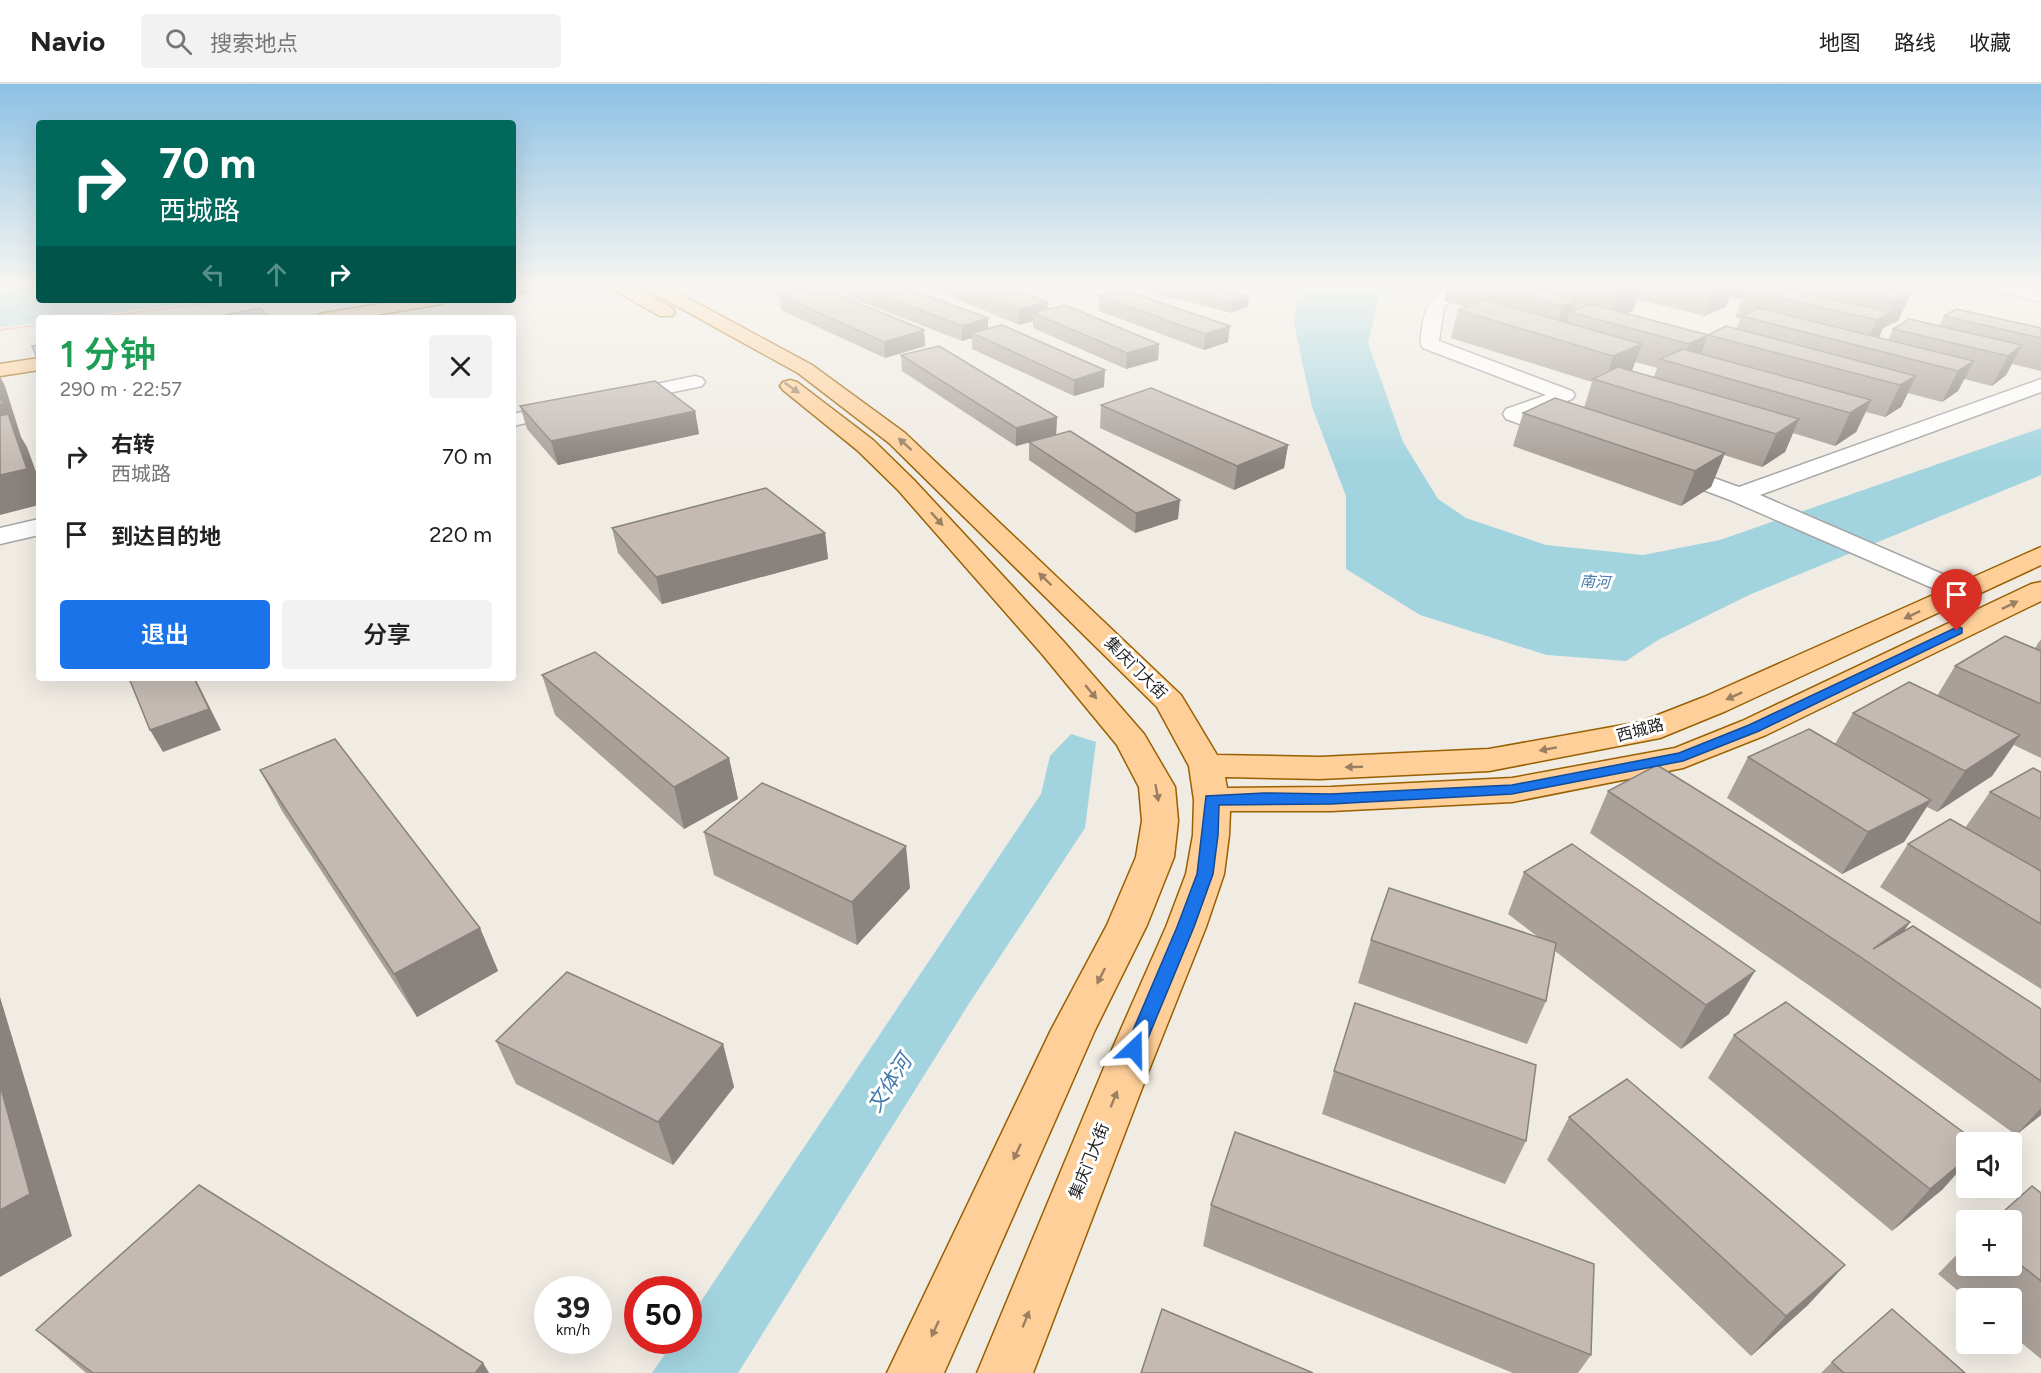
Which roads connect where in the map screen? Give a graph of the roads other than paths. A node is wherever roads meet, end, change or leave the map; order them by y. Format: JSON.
{"nodes":[{"id":1,"x":723,"y":344,"type":"edge"},
{"id":2,"x":760,"y":344,"type":"edge"},
{"id":3,"x":1430,"y":344,"type":"edge"},
{"id":4,"x":36,"y":364,"type":"edge"},
{"id":5,"x":0,"y":370,"type":"edge"},
{"id":6,"x":695,"y":382,"type":"dead end"},
{"id":7,"x":2041,"y":385,"type":"edge"},
{"id":8,"x":604,"y":401,"type":"edge"},
{"id":9,"x":581,"y":405,"type":"edge"},
{"id":10,"x":516,"y":419,"type":"edge"},
{"id":11,"x":1581,"y":438,"type":"edge"},
{"id":12,"x":1649,"y":462,"type":"edge"},
{"id":13,"x":1739,"y":495,"type":"junction"},
{"id":14,"x":36,"y":528,"type":"edge"},
{"id":15,"x":0,"y":536,"type":"edge"},
{"id":16,"x":2041,"y":555,"type":"edge"},
{"id":17,"x":2041,"y":590,"type":"edge"},
{"id":18,"x":1960,"y":592,"type":"junction"},
{"id":19,"x":1616,"y":770,"type":"junction"},
{"id":20,"x":1209,"y":783,"type":"junction"},
{"id":21,"x":1655,"y":796,"type":"edge"},
{"id":22,"x":915,"y":1373,"type":"edge"},
{"id":23,"x":1005,"y":1373,"type":"edge"}],
"edges":[{"from":1,"to":22,"type":"main road","one_way":true},
{"from":20,"to":2,"type":"main road","name":"集庆门大街","one_way":true},
{"from":3,"to":11,"type":"street"},
{"from":4,"to":5,"type":"main road"},
{"from":6,"to":8,"type":"street"},
{"from":7,"to":13,"type":"street"},
{"from":9,"to":10,"type":"street"},
{"from":12,"to":13,"type":"street"},
{"from":13,"to":18,"type":"street"},
{"from":14,"to":15,"type":"street"},
{"from":16,"to":18,"type":"main road","name":"西城路"},
{"from":19,"to":17,"type":"main road","name":"西城路","one_way":true},
{"from":18,"to":20,"type":"main road","name":"西城路","one_way":true},
{"from":19,"to":20,"type":"main road","name":"西城路"},
{"from":19,"to":21,"type":"street"},
{"from":23,"to":20,"type":"main road","name":"集庆门大街","one_way":true}]}
